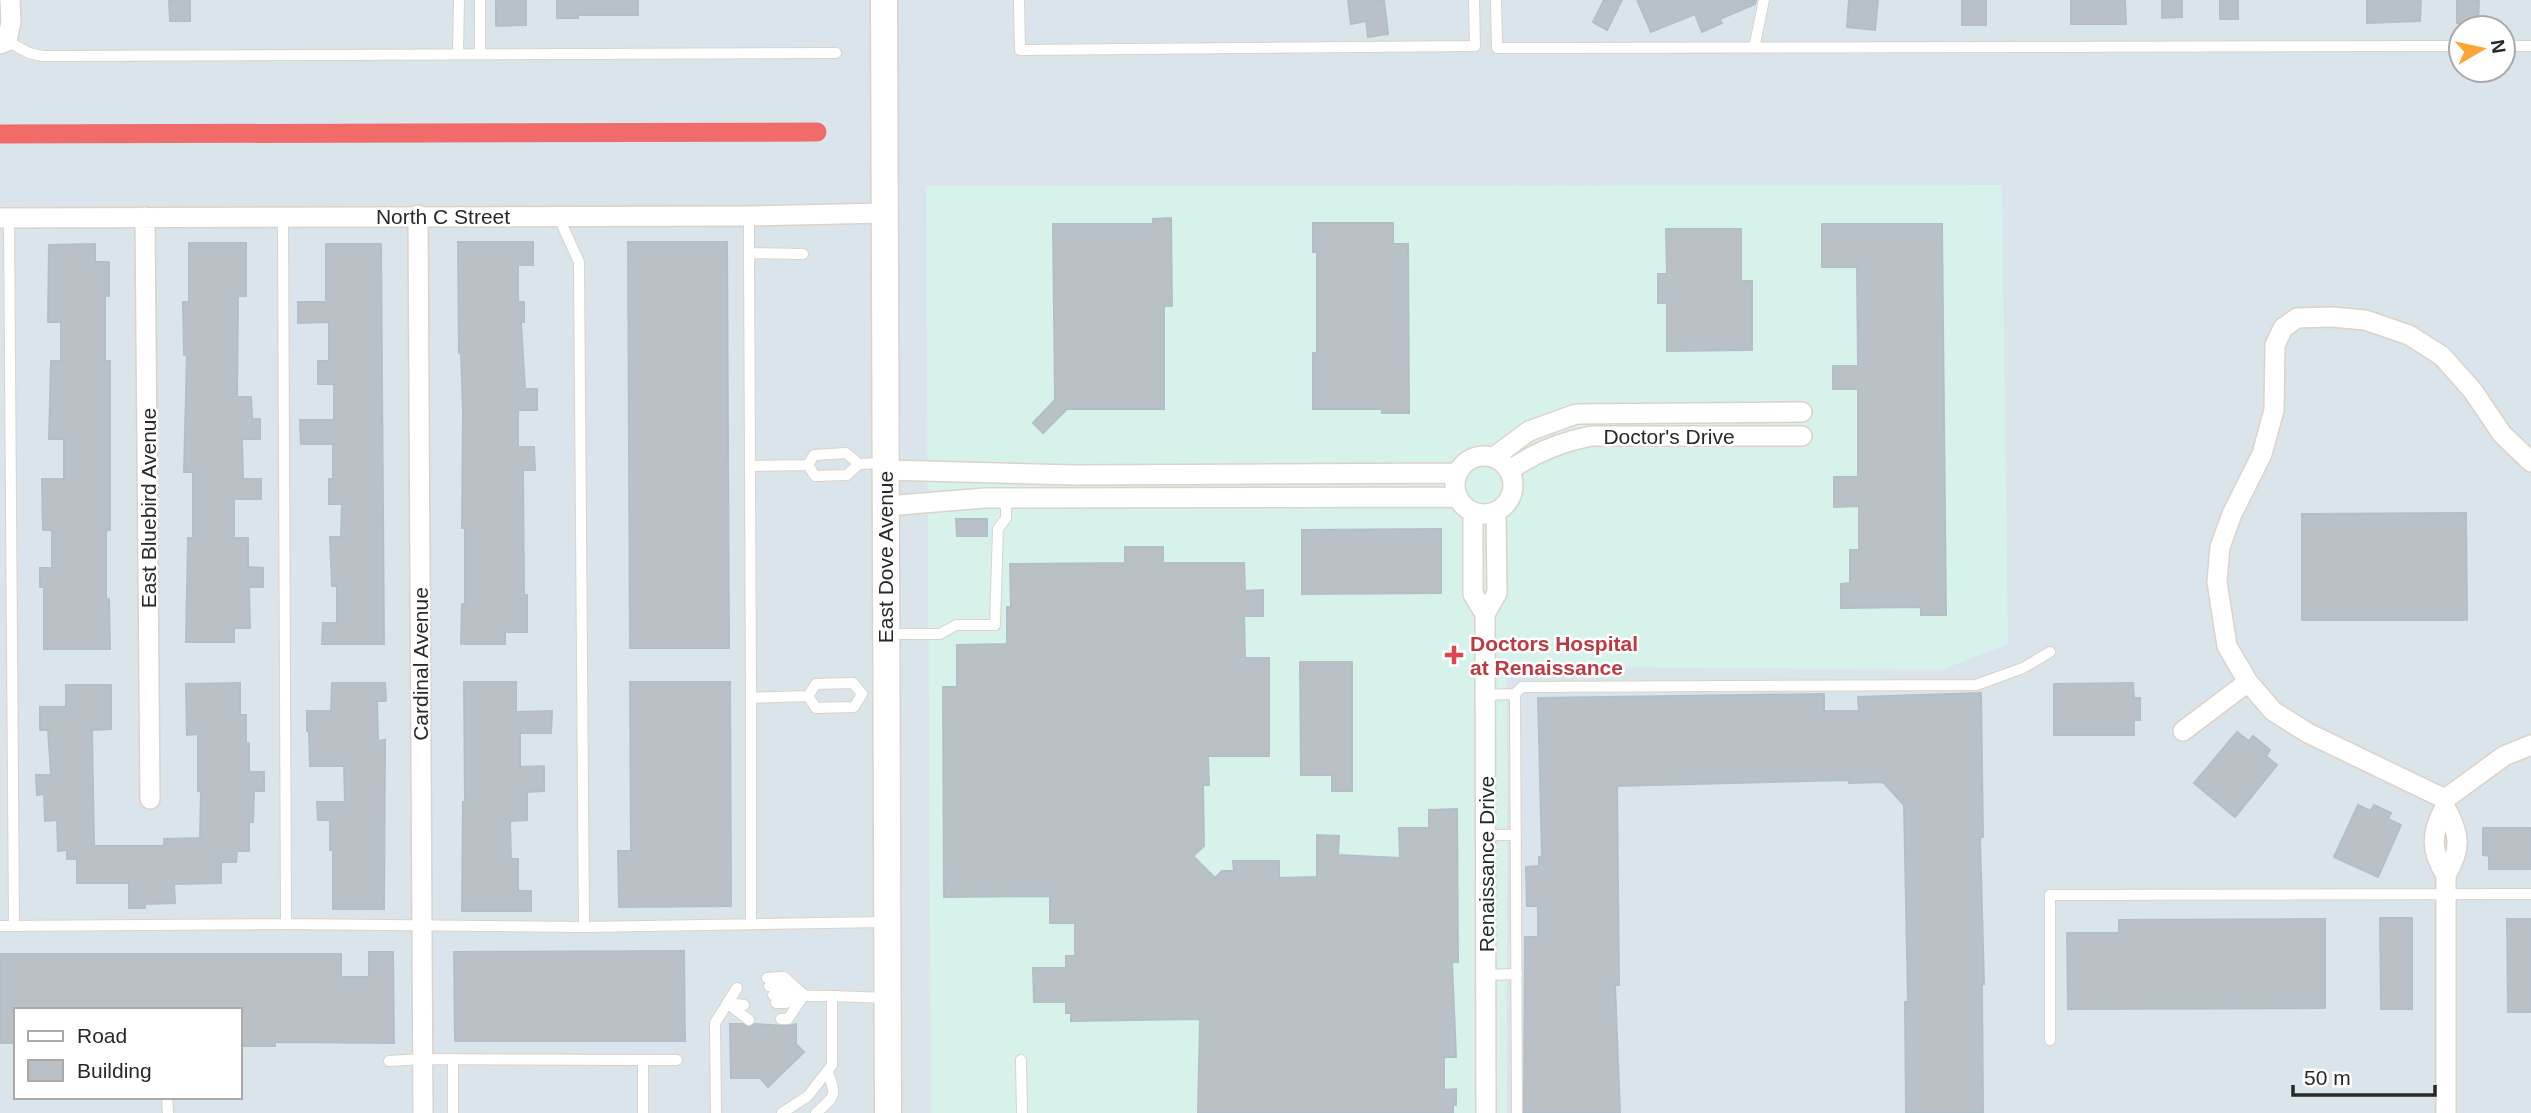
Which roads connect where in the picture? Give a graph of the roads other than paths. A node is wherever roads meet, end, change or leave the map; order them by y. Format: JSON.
{"nodes":[{"id":1,"x":10,"y":0,"type":"edge"},
{"id":2,"x":459,"y":0,"type":"edge"},
{"id":3,"x":480,"y":0,"type":"edge"},
{"id":4,"x":884,"y":0,"type":"edge"},
{"id":5,"x":1019,"y":0,"type":"edge"},
{"id":6,"x":1474,"y":0,"type":"edge"},
{"id":7,"x":1496,"y":0,"type":"edge"},
{"id":8,"x":1764,"y":0,"type":"edge"},
{"id":9,"x":3,"y":42,"type":"edge"},
{"id":10,"x":2447,"y":47,"type":"edge"},
{"id":11,"x":1754,"y":48,"type":"junction"},
{"id":12,"x":836,"y":53,"type":"dead end"},
{"id":13,"x":458,"y":54,"type":"junction"},
{"id":14,"x":480,"y":54,"type":"junction"},
{"id":15,"x":885,"y":213,"type":"junction"},
{"id":16,"x":418,"y":215,"type":"junction"},
{"id":17,"x":558,"y":216,"type":"junction"},
{"id":18,"x":749,"y":216,"type":"junction"},
{"id":19,"x":145,"y":217,"type":"junction"},
{"id":20,"x":283,"y":217,"type":"junction"},
{"id":21,"x":4,"y":218,"type":"edge"},
{"id":22,"x":749,"y":253,"type":"junction"},
{"id":23,"x":803,"y":254,"type":"dead end"},
{"id":24,"x":1802,"y":412,"type":"dead end"},
{"id":25,"x":1591,"y":413,"type":"junction"},
{"id":26,"x":1747,"y":413,"type":"junction"},
{"id":27,"x":1591,"y":436,"type":"junction"},
{"id":28,"x":1748,"y":436,"type":"junction"},
{"id":29,"x":1802,"y":436,"type":"dead end"},
{"id":30,"x":1522,"y":437,"type":"junction"},
{"id":31,"x":1531,"y":455,"type":"junction"},
{"id":32,"x":1494,"y":457,"type":"junction"},
{"id":33,"x":2531,"y":462,"type":"edge"},
{"id":34,"x":808,"y":465,"type":"junction"},
{"id":35,"x":877,"y":465,"type":"junction"},
{"id":36,"x":750,"y":466,"type":"junction"},
{"id":37,"x":1510,"y":470,"type":"junction"},
{"id":38,"x":1006,"y":473,"type":"junction"},
{"id":39,"x":1457,"y":473,"type":"junction"},
{"id":40,"x":1283,"y":474,"type":"junction"},
{"id":41,"x":1075,"y":475,"type":"junction"},
{"id":42,"x":1126,"y":475,"type":"junction"},
{"id":43,"x":1239,"y":475,"type":"junction"},
{"id":44,"x":1349,"y":475,"type":"junction"},
{"id":45,"x":1457,"y":496,"type":"junction"},
{"id":46,"x":1239,"y":497,"type":"junction"},
{"id":47,"x":1284,"y":497,"type":"junction"},
{"id":48,"x":1349,"y":497,"type":"junction"},
{"id":49,"x":1006,"y":498,"type":"junction"},
{"id":50,"x":1126,"y":498,"type":"junction"},
{"id":51,"x":1075,"y":499,"type":"junction"},
{"id":52,"x":886,"y":506,"type":"junction"},
{"id":53,"x":1473,"y":512,"type":"junction"},
{"id":54,"x":1496,"y":512,"type":"junction"},
{"id":55,"x":1485,"y":614,"type":"junction"},
{"id":56,"x":886,"y":635,"type":"junction"},
{"id":57,"x":2050,"y":652,"type":"dead end"},
{"id":58,"x":2248,"y":682,"type":"junction"},
{"id":59,"x":874,"y":694,"type":"junction"},
{"id":60,"x":1515,"y":694,"type":"junction"},
{"id":61,"x":1485,"y":695,"type":"junction"},
{"id":62,"x":808,"y":696,"type":"junction"},
{"id":63,"x":751,"y":698,"type":"junction"},
{"id":64,"x":2183,"y":731,"type":"dead end"},
{"id":65,"x":2531,"y":745,"type":"edge"},
{"id":66,"x":150,"y":799,"type":"dead end"},
{"id":67,"x":2445,"y":803,"type":"junction"},
{"id":68,"x":1486,"y":835,"type":"junction"},
{"id":69,"x":1516,"y":835,"type":"junction"},
{"id":70,"x":2446,"y":884,"type":"junction"},
{"id":71,"x":2531,"y":894,"type":"edge"},
{"id":72,"x":886,"y":922,"type":"junction"},
{"id":73,"x":286,"y":924,"type":"junction"},
{"id":74,"x":751,"y":924,"type":"junction"},
{"id":75,"x":0,"y":926,"type":"edge"},
{"id":76,"x":14,"y":926,"type":"junction"},
{"id":77,"x":422,"y":926,"type":"junction"},
{"id":78,"x":584,"y":927,"type":"junction"},
{"id":79,"x":1517,"y":974,"type":"junction"},
{"id":80,"x":1486,"y":975,"type":"junction"},
{"id":81,"x":804,"y":995,"type":"junction"},
{"id":82,"x":832,"y":996,"type":"junction"},
{"id":83,"x":887,"y":998,"type":"junction"},
{"id":84,"x":775,"y":999,"type":"junction"},
{"id":85,"x":742,"y":1001,"type":"junction"},
{"id":86,"x":727,"y":1003,"type":"junction"},
{"id":87,"x":2050,"y":1040,"type":"dead end"},
{"id":88,"x":423,"y":1059,"type":"junction"},
{"id":89,"x":453,"y":1059,"type":"junction"},
{"id":90,"x":643,"y":1060,"type":"junction"},
{"id":91,"x":677,"y":1060,"type":"dead end"},
{"id":92,"x":1021,"y":1060,"type":"dead end"},
{"id":93,"x":390,"y":1061,"type":"dead end"},
{"id":94,"x":828,"y":1073,"type":"junction"},
{"id":95,"x":423,"y":1113,"type":"edge"},
{"id":96,"x":453,"y":1113,"type":"edge"},
{"id":97,"x":643,"y":1113,"type":"edge"},
{"id":98,"x":716,"y":1113,"type":"edge"},
{"id":99,"x":782,"y":1113,"type":"edge"},
{"id":100,"x":816,"y":1113,"type":"edge"},
{"id":101,"x":888,"y":1113,"type":"edge"},
{"id":102,"x":1022,"y":1113,"type":"edge"},
{"id":103,"x":1486,"y":1113,"type":"edge"},
{"id":104,"x":1517,"y":1113,"type":"edge"},
{"id":105,"x":2446,"y":1113,"type":"edge"}],
"edges":[{"from":1,"to":9,"type":"street"},
{"from":2,"to":13,"type":"lane"},
{"from":3,"to":14,"type":"lane"},
{"from":4,"to":15,"type":"main road","name":"East Dove Avenue"},
{"from":5,"to":6,"type":"lane"},
{"from":7,"to":11,"type":"lane"},
{"from":8,"to":11,"type":"lane"},
{"from":9,"to":13,"type":"lane"},
{"from":10,"to":11,"type":"lane"},
{"from":12,"to":14,"type":"lane"},
{"from":13,"to":14,"type":"lane"},
{"from":15,"to":18,"type":"street","name":"North C Street"},
{"from":15,"to":35,"type":"main road","name":"East Dove Avenue"},
{"from":16,"to":17,"type":"street","name":"North C Street"},
{"from":16,"to":20,"type":"street","name":"North C Street"},
{"from":16,"to":77,"type":"street","name":"Cardinal Avenue"},
{"from":17,"to":18,"type":"street","name":"North C Street"},
{"from":17,"to":78,"type":"lane"},
{"from":18,"to":22,"type":"lane"},
{"from":19,"to":20,"type":"street","name":"North C Street"},
{"from":19,"to":21,"type":"street","name":"North C Street"},
{"from":19,"to":66,"type":"street","name":"East Bluebird Avenue"},
{"from":20,"to":73,"type":"lane"},
{"from":21,"to":76,"type":"lane"},
{"from":22,"to":23,"type":"lane"},
{"from":22,"to":36,"type":"lane"},
{"from":24,"to":26,"type":"street","name":"Doctor's Drive"},
{"from":25,"to":26,"type":"street","name":"Doctor's Drive"},
{"from":25,"to":27,"type":"street","name":"Doctor's Drive"},
{"from":25,"to":30,"type":"street","name":"Doctor's Drive"},
{"from":26,"to":28,"type":"street","name":"Doctor's Drive"},
{"from":27,"to":28,"type":"street","name":"Doctor's Drive"},
{"from":27,"to":31,"type":"street","name":"Doctor's Drive"},
{"from":28,"to":29,"type":"street","name":"Doctor's Drive"},
{"from":30,"to":31,"type":"street"},
{"from":30,"to":32,"type":"street","name":"Doctor's Drive"},
{"from":31,"to":37,"type":"street","name":"Doctor's Drive"},
{"from":32,"to":37,"type":"street"},
{"from":32,"to":39,"type":"street","name":"Doctor's Drive"},
{"from":33,"to":58,"type":"street"},
{"from":34,"to":35,"type":"lane"},
{"from":34,"to":35,"type":"lane"},
{"from":34,"to":36,"type":"lane"},
{"from":35,"to":38,"type":"street","name":"Doctor's Drive"},
{"from":35,"to":52,"type":"main road","name":"East Dove Avenue"},
{"from":36,"to":63,"type":"lane"},
{"from":37,"to":54,"type":"street"},
{"from":38,"to":41,"type":"street","name":"Doctor's Drive"},
{"from":38,"to":49,"type":"street"},
{"from":39,"to":44,"type":"street","name":"Doctor's Drive"},
{"from":39,"to":45,"type":"street"},
{"from":40,"to":43,"type":"street","name":"Doctor's Drive"},
{"from":40,"to":44,"type":"street","name":"Doctor's Drive"},
{"from":40,"to":47,"type":"street"},
{"from":41,"to":42,"type":"street","name":"Doctor's Drive"},
{"from":41,"to":51,"type":"street"},
{"from":42,"to":43,"type":"street","name":"Doctor's Drive"},
{"from":42,"to":50,"type":"street"},
{"from":43,"to":46,"type":"street"},
{"from":44,"to":48,"type":"street"},
{"from":45,"to":48,"type":"street"},
{"from":45,"to":53,"type":"street"},
{"from":46,"to":47,"type":"street"},
{"from":46,"to":50,"type":"street"},
{"from":47,"to":48,"type":"street"},
{"from":49,"to":51,"type":"street"},
{"from":49,"to":52,"type":"street"},
{"from":49,"to":56,"type":"lane"},
{"from":50,"to":51,"type":"street"},
{"from":52,"to":56,"type":"main road","name":"East Dove Avenue"},
{"from":53,"to":54,"type":"street"},
{"from":53,"to":55,"type":"street","name":"Renaissance Drive"},
{"from":54,"to":55,"type":"street","name":"Renaissance Drive"},
{"from":55,"to":61,"type":"street","name":"Renaissance Drive"},
{"from":56,"to":59,"type":"main road","name":"East Dove Avenue"},
{"from":57,"to":60,"type":"lane"},
{"from":58,"to":64,"type":"street"},
{"from":58,"to":67,"type":"street"},
{"from":59,"to":62,"type":"lane"},
{"from":59,"to":62,"type":"lane"},
{"from":59,"to":72,"type":"main road","name":"East Dove Avenue"},
{"from":60,"to":61,"type":"lane"},
{"from":60,"to":69,"type":"lane"},
{"from":61,"to":68,"type":"street","name":"Renaissance Drive"},
{"from":62,"to":63,"type":"lane"},
{"from":63,"to":74,"type":"lane"},
{"from":65,"to":67,"type":"street"},
{"from":67,"to":70,"type":"street"},
{"from":68,"to":69,"type":"lane"},
{"from":68,"to":80,"type":"street","name":"Renaissance Drive"},
{"from":69,"to":79,"type":"lane"},
{"from":70,"to":71,"type":"lane"},
{"from":70,"to":87,"type":"lane"},
{"from":70,"to":105,"type":"street"},
{"from":72,"to":74,"type":"lane"},
{"from":72,"to":83,"type":"main road","name":"East Dove Avenue"},
{"from":73,"to":76,"type":"lane"},
{"from":73,"to":77,"type":"lane"},
{"from":74,"to":78,"type":"lane"},
{"from":75,"to":76,"type":"lane"},
{"from":77,"to":78,"type":"lane"},
{"from":77,"to":88,"type":"street","name":"Cardinal Avenue"},
{"from":79,"to":80,"type":"lane"},
{"from":79,"to":104,"type":"lane"},
{"from":80,"to":103,"type":"street","name":"Renaissance Drive"},
{"from":81,"to":82,"type":"lane"},
{"from":81,"to":84,"type":"lane"},
{"from":81,"to":84,"type":"lane"},
{"from":81,"to":84,"type":"lane"},
{"from":82,"to":83,"type":"lane"},
{"from":82,"to":94,"type":"lane"},
{"from":83,"to":101,"type":"main road","name":"East Dove Avenue"},
{"from":85,"to":86,"type":"lane"},
{"from":85,"to":86,"type":"lane"},
{"from":85,"to":86,"type":"lane"},
{"from":86,"to":98,"type":"lane"},
{"from":88,"to":89,"type":"lane"},
{"from":88,"to":93,"type":"lane"},
{"from":88,"to":95,"type":"street","name":"Cardinal Avenue"},
{"from":89,"to":90,"type":"lane"},
{"from":89,"to":96,"type":"lane"},
{"from":90,"to":91,"type":"lane"},
{"from":90,"to":97,"type":"lane"},
{"from":92,"to":102,"type":"lane"},
{"from":94,"to":99,"type":"lane"},
{"from":94,"to":100,"type":"lane"}]}
